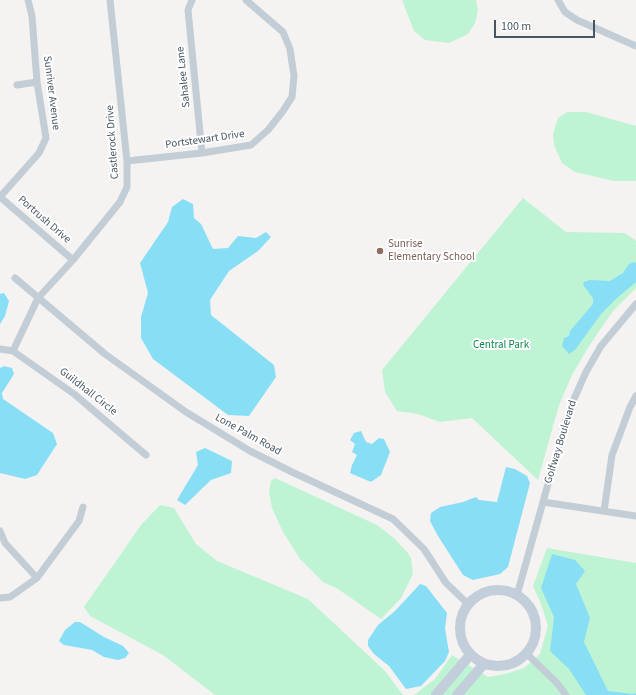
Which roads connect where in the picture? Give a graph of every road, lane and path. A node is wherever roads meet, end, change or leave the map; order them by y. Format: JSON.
{"nodes":[{"id":1,"x":28,"y":0,"type":"edge"},
{"id":2,"x":110,"y":0,"type":"edge"},
{"id":3,"x":192,"y":0,"type":"edge"},
{"id":4,"x":246,"y":0,"type":"edge"},
{"id":5,"x":558,"y":0,"type":"edge"},
{"id":6,"x":636,"y":46,"type":"edge"},
{"id":7,"x":38,"y":82,"type":"junction"},
{"id":8,"x":17,"y":85,"type":"dead end"},
{"id":9,"x":202,"y":153,"type":"junction"},
{"id":10,"x":127,"y":161,"type":"junction"},
{"id":11,"x":0,"y":197,"type":"edge"},
{"id":12,"x":73,"y":260,"type":"junction"},
{"id":13,"x":15,"y":278,"type":"dead end"},
{"id":14,"x":38,"y":298,"type":"junction"},
{"id":15,"x":636,"y":304,"type":"edge"},
{"id":16,"x":0,"y":349,"type":"edge"},
{"id":17,"x":13,"y":351,"type":"junction"},
{"id":18,"x":636,"y":396,"type":"edge"},
{"id":19,"x":146,"y":455,"type":"dead end"},
{"id":20,"x":543,"y":502,"type":"junction"},
{"id":21,"x":83,"y":507,"type":"dead end"},
{"id":22,"x":604,"y":511,"type":"junction"},
{"id":23,"x":636,"y":516,"type":"edge"},
{"id":24,"x":0,"y":531,"type":"edge"},
{"id":25,"x":37,"y":578,"type":"junction"},
{"id":26,"x":517,"y":595,"type":"junction"},
{"id":27,"x":0,"y":598,"type":"edge"},
{"id":28,"x":468,"y":604,"type":"junction"},
{"id":29,"x":527,"y":654,"type":"junction"},
{"id":30,"x":470,"y":655,"type":"junction"},
{"id":31,"x":483,"y":665,"type":"junction"},
{"id":32,"x":436,"y":695,"type":"edge"},
{"id":33,"x":457,"y":695,"type":"edge"},
{"id":34,"x":566,"y":695,"type":"edge"}],
"edges":[{"from":1,"to":7,"type":"street","name":"Sunriver Avenue"},
{"from":2,"to":10,"type":"street","name":"Castlerock Drive"},
{"from":3,"to":9,"type":"street","name":"Sahalee Lane"},
{"from":4,"to":9,"type":"street","name":"Portstewart Drive"},
{"from":5,"to":6,"type":"street"},
{"from":7,"to":8,"type":"street"},
{"from":7,"to":11,"type":"street","name":"Sunriver Avenue"},
{"from":9,"to":10,"type":"street","name":"Portstewart Drive"},
{"from":10,"to":12,"type":"street","name":"Castlerock Drive"},
{"from":11,"to":12,"type":"street","name":"Portrush Drive"},
{"from":12,"to":14,"type":"street","name":"Castlerock Drive"},
{"from":13,"to":14,"type":"street","name":"Lone Palm Road"},
{"from":14,"to":17,"type":"street"},
{"from":14,"to":28,"type":"street","name":"Lone Palm Road"},
{"from":15,"to":20,"type":"street","name":"Golfway Boulevard"},
{"from":16,"to":17,"type":"street","name":"Guildhall Circle"},
{"from":17,"to":19,"type":"street","name":"Guildhall Circle"},
{"from":18,"to":22,"type":"street"},
{"from":20,"to":22,"type":"street"},
{"from":20,"to":26,"type":"street","name":"Golfway Boulevard"},
{"from":21,"to":25,"type":"street"},
{"from":22,"to":23,"type":"street"},
{"from":24,"to":25,"type":"street"},
{"from":25,"to":27,"type":"street"},
{"from":26,"to":28,"type":"street"},
{"from":26,"to":29,"type":"street"},
{"from":28,"to":30,"type":"street"},
{"from":29,"to":31,"type":"street"},
{"from":29,"to":34,"type":"street"},
{"from":30,"to":31,"type":"street"},
{"from":30,"to":32,"type":"street"},
{"from":31,"to":33,"type":"street"}]}
